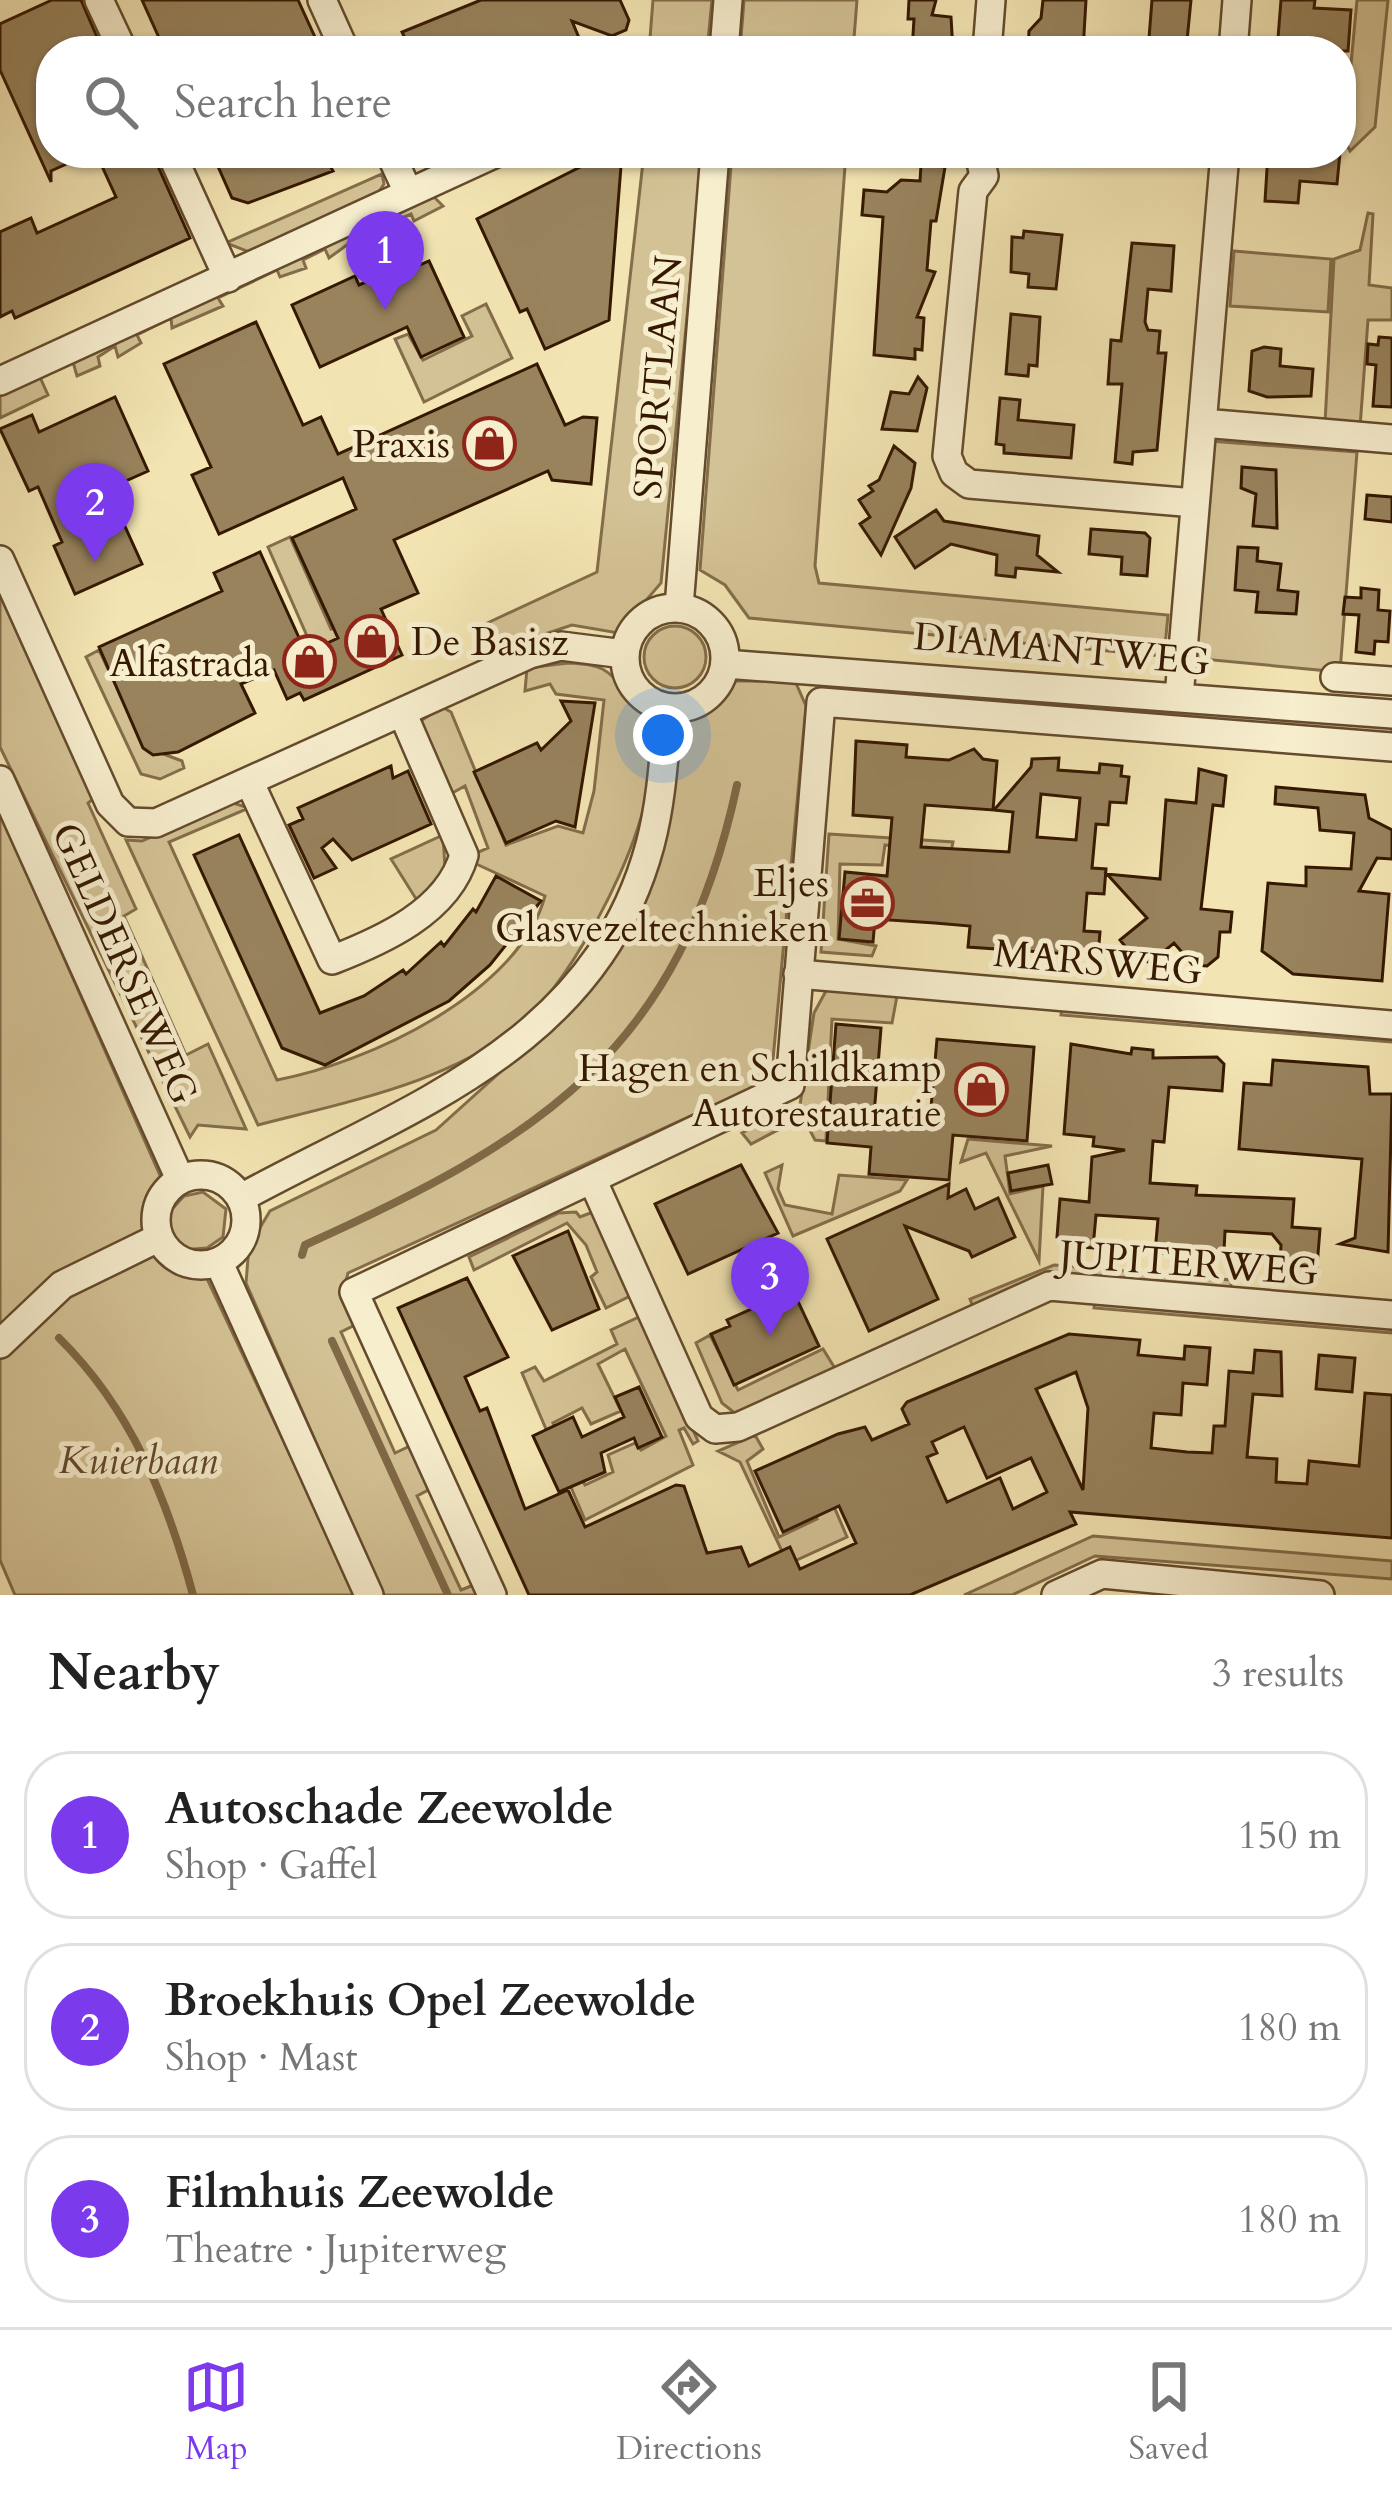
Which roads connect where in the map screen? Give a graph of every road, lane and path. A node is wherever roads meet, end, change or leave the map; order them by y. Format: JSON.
{"nodes":[{"id":1,"x":98,"y":0,"type":"edge"},
{"id":2,"x":322,"y":0,"type":"edge"},
{"id":3,"x":728,"y":0,"type":"edge"},
{"id":4,"x":991,"y":0,"type":"edge"},
{"id":5,"x":1237,"y":0,"type":"edge"},
{"id":6,"x":116,"y":36,"type":"edge"},
{"id":7,"x":338,"y":36,"type":"edge"},
{"id":8,"x":725,"y":36,"type":"edge"},
{"id":9,"x":988,"y":36,"type":"edge"},
{"id":10,"x":1234,"y":36,"type":"edge"},
{"id":11,"x":178,"y":168,"type":"edge"},
{"id":12,"x":398,"y":168,"type":"edge"},
{"id":13,"x":462,"y":168,"type":"edge"},
{"id":14,"x":714,"y":168,"type":"edge"},
{"id":15,"x":982,"y":168,"type":"edge"},
{"id":16,"x":1224,"y":168,"type":"edge"},
{"id":17,"x":408,"y":192,"type":"junction"},
{"id":18,"x":228,"y":278,"type":"junction"},
{"id":19,"x":0,"y":381,"type":"edge"},
{"id":20,"x":1203,"y":423,"type":"junction"},
{"id":21,"x":1392,"y":439,"type":"edge"},
{"id":22,"x":1195,"y":503,"type":"junction"},
{"id":23,"x":0,"y":560,"type":"edge"},
{"id":24,"x":679,"y":607,"type":"junction"},
{"id":25,"x":624,"y":655,"type":"junction"},
{"id":26,"x":725,"y":664,"type":"junction"},
{"id":27,"x":823,"y":668,"type":"junction"},
{"id":28,"x":1335,"y":677,"type":"dead end"},
{"id":29,"x":1387,"y":680,"type":"edge"},
{"id":30,"x":1179,"y":697,"type":"junction"},
{"id":31,"x":820,"y":702,"type":"junction"},
{"id":32,"x":668,"y":708,"type":"junction"},
{"id":33,"x":401,"y":712,"type":"junction"},
{"id":34,"x":1385,"y":713,"type":"edge"},
{"id":35,"x":1392,"y":747,"type":"edge"},
{"id":36,"x":0,"y":779,"type":"edge"},
{"id":37,"x":249,"y":781,"type":"junction"},
{"id":38,"x":798,"y":974,"type":"junction"},
{"id":39,"x":1392,"y":1025,"type":"edge"},
{"id":40,"x":180,"y":1179,"type":"junction"},
{"id":41,"x":592,"y":1179,"type":"junction"},
{"id":42,"x":241,"y":1198,"type":"junction"},
{"id":43,"x":158,"y":1238,"type":"junction"},
{"id":44,"x":219,"y":1263,"type":"junction"},
{"id":45,"x":1392,"y":1316,"type":"edge"},
{"id":46,"x":0,"y":1344,"type":"edge"},
{"id":47,"x":369,"y":1595,"type":"edge"},
{"id":48,"x":492,"y":1595,"type":"edge"},
{"id":49,"x":1056,"y":1595,"type":"edge"},
{"id":50,"x":1320,"y":1595,"type":"edge"}],
"edges":[{"from":1,"to":6,"type":"street"},
{"from":2,"to":7,"type":"street"},
{"from":3,"to":8,"type":"street"},
{"from":4,"to":9,"type":"street"},
{"from":5,"to":10,"type":"street"},
{"from":11,"to":18,"type":"street"},
{"from":12,"to":17,"type":"street"},
{"from":13,"to":17,"type":"street"},
{"from":14,"to":24,"type":"street","name":"SPORTLAAN"},
{"from":15,"to":22,"type":"street"},
{"from":16,"to":20,"type":"street"},
{"from":17,"to":18,"type":"street"},
{"from":18,"to":19,"type":"street"},
{"from":20,"to":21,"type":"street"},
{"from":20,"to":22,"type":"street"},
{"from":22,"to":30,"type":"street"},
{"from":23,"to":37,"type":"street"},
{"from":24,"to":25,"type":"street"},
{"from":24,"to":26,"type":"street"},
{"from":25,"to":32,"type":"street"},
{"from":25,"to":33,"type":"street"},
{"from":26,"to":27,"type":"street","name":"DIAMANTWEG"},
{"from":26,"to":32,"type":"street"},
{"from":27,"to":30,"type":"street","name":"DIAMANTWEG"},
{"from":27,"to":31,"type":"street"},
{"from":28,"to":29,"type":"street"},
{"from":29,"to":34,"type":"street"},
{"from":30,"to":34,"type":"street","name":"DIAMANTWEG"},
{"from":31,"to":35,"type":"street"},
{"from":31,"to":38,"type":"street"},
{"from":32,"to":42,"type":"street"},
{"from":33,"to":37,"type":"street"},
{"from":33,"to":37,"type":"street"},
{"from":36,"to":40,"type":"street","name":"GELDERSEWEG"},
{"from":38,"to":39,"type":"street","name":"MARSWEG"},
{"from":38,"to":41,"type":"street"},
{"from":40,"to":42,"type":"street"},
{"from":40,"to":43,"type":"street"},
{"from":41,"to":45,"type":"street","name":"JUPITERWEG"},
{"from":41,"to":48,"type":"street"},
{"from":42,"to":44,"type":"street"},
{"from":43,"to":44,"type":"street"},
{"from":43,"to":46,"type":"street"},
{"from":44,"to":47,"type":"street"},
{"from":49,"to":50,"type":"street"}]}
